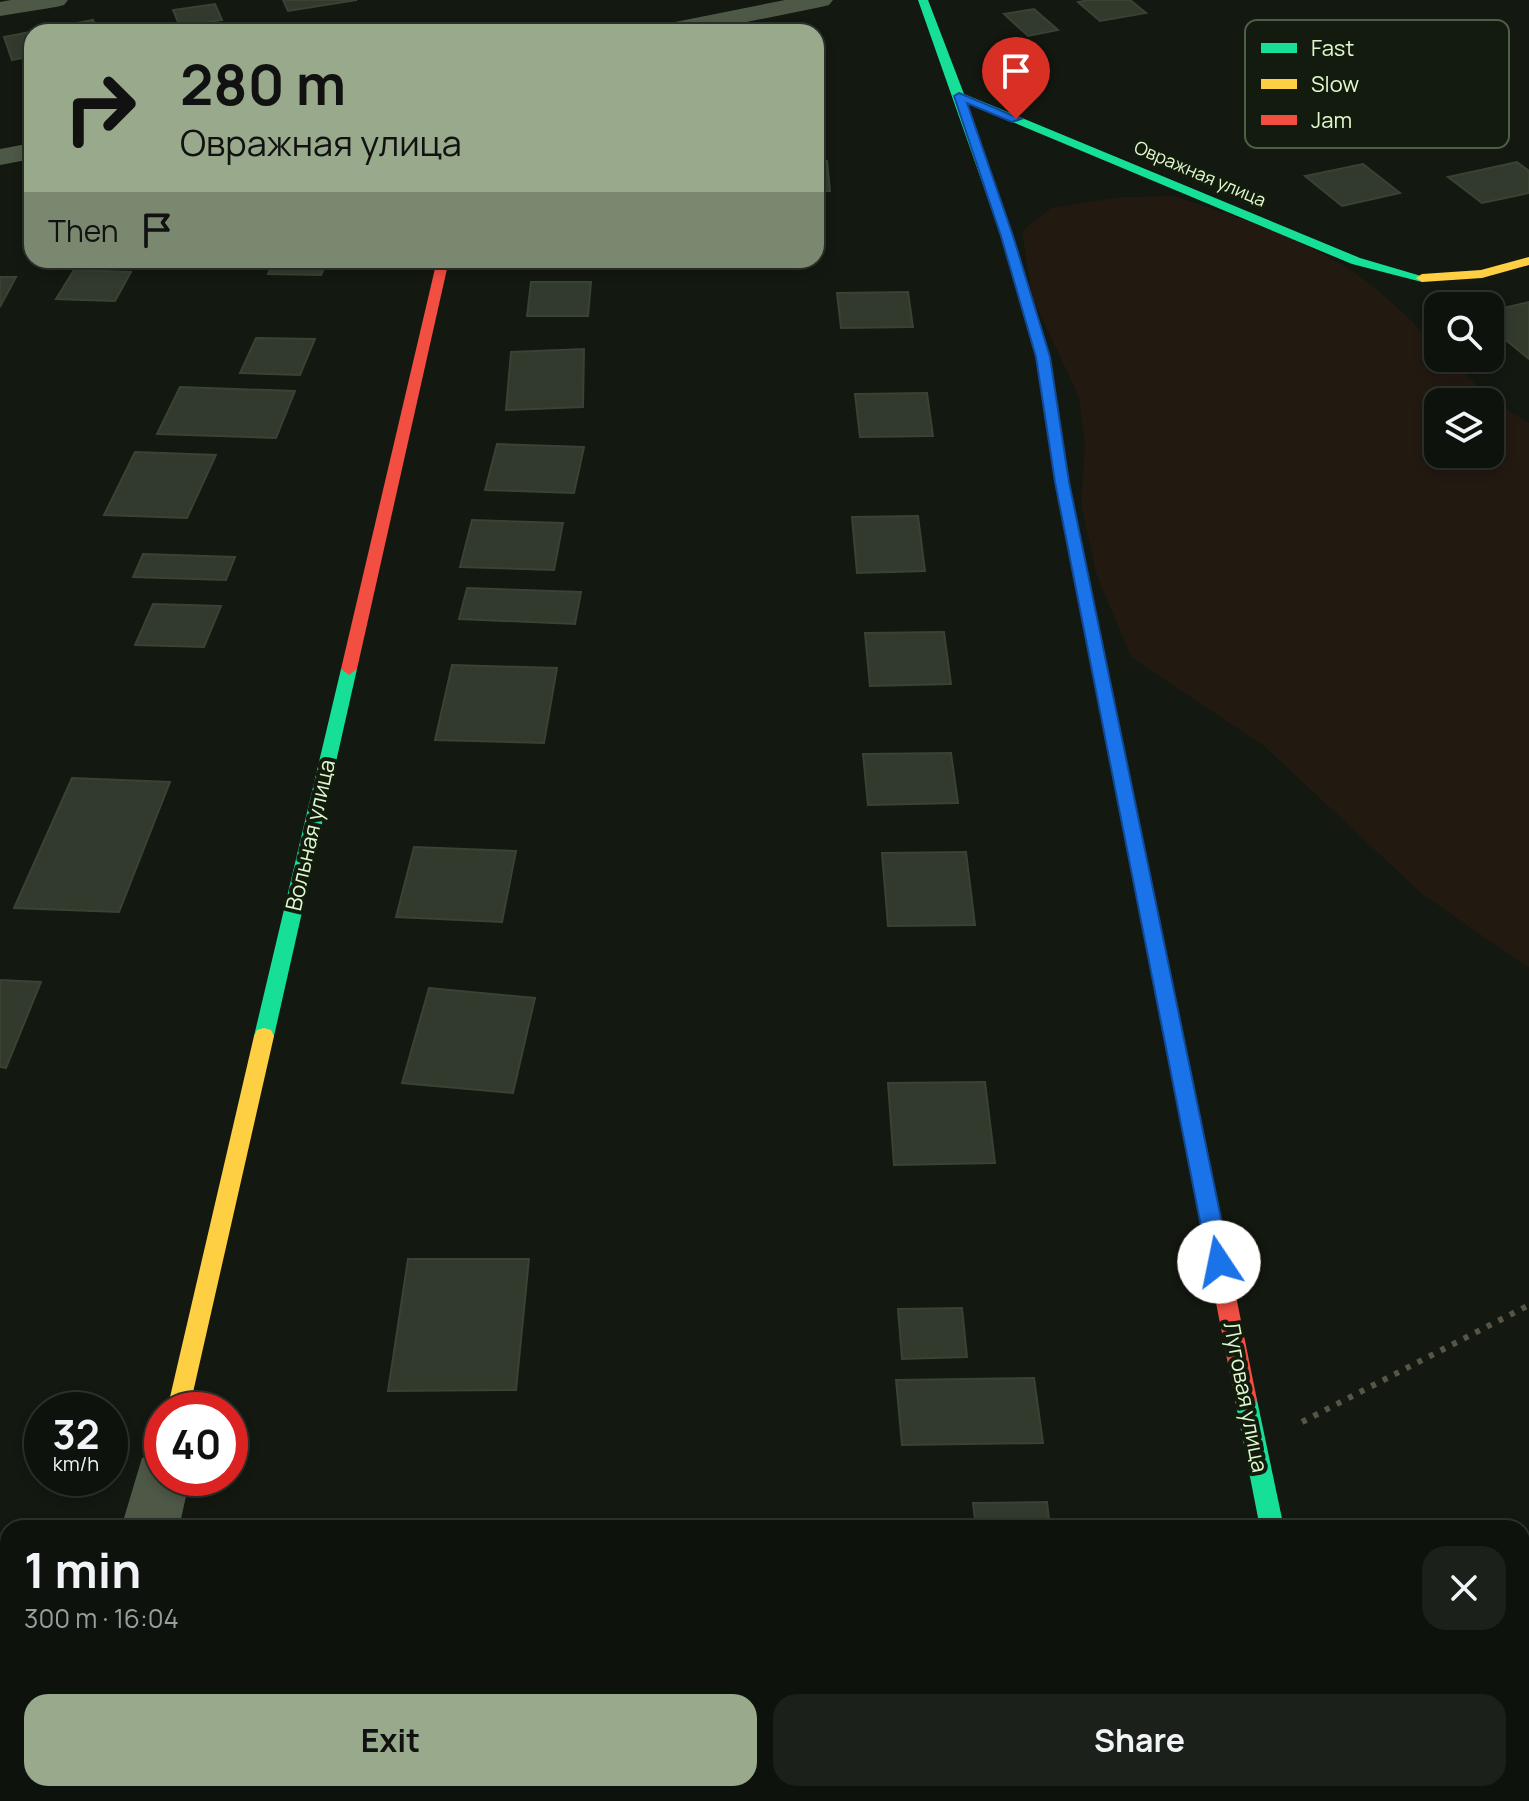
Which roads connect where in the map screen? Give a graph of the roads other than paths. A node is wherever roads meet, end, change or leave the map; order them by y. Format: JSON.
{"nodes":[{"id":1,"x":56,"y":0,"type":"edge"},
{"id":2,"x":821,"y":0,"type":"edge"},
{"id":3,"x":923,"y":0,"type":"edge"},
{"id":4,"x":0,"y":9,"type":"edge"},
{"id":5,"x":700,"y":24,"type":"edge"},
{"id":6,"x":959,"y":96,"type":"junction"},
{"id":7,"x":24,"y":152,"type":"edge"},
{"id":8,"x":0,"y":157,"type":"edge"},
{"id":9,"x":1529,"y":261,"type":"edge"},
{"id":10,"x":441,"y":268,"type":"edge"},
{"id":11,"x":182,"y":1392,"type":"edge"},
{"id":12,"x":158,"y":1496,"type":"edge"},
{"id":13,"x":152,"y":1520,"type":"edge"},
{"id":14,"x":1270,"y":1520,"type":"edge"}],
"edges":[{"from":1,"to":4,"type":"street"},
{"from":2,"to":5,"type":"street"},
{"from":3,"to":6,"type":"street"},
{"from":6,"to":9,"type":"street","name":"Овражная улица"},
{"from":6,"to":14,"type":"street","name":"Луговая улица"},
{"from":7,"to":8,"type":"street"},
{"from":10,"to":11,"type":"street","name":"Вольная улица"},
{"from":12,"to":13,"type":"street"}]}
